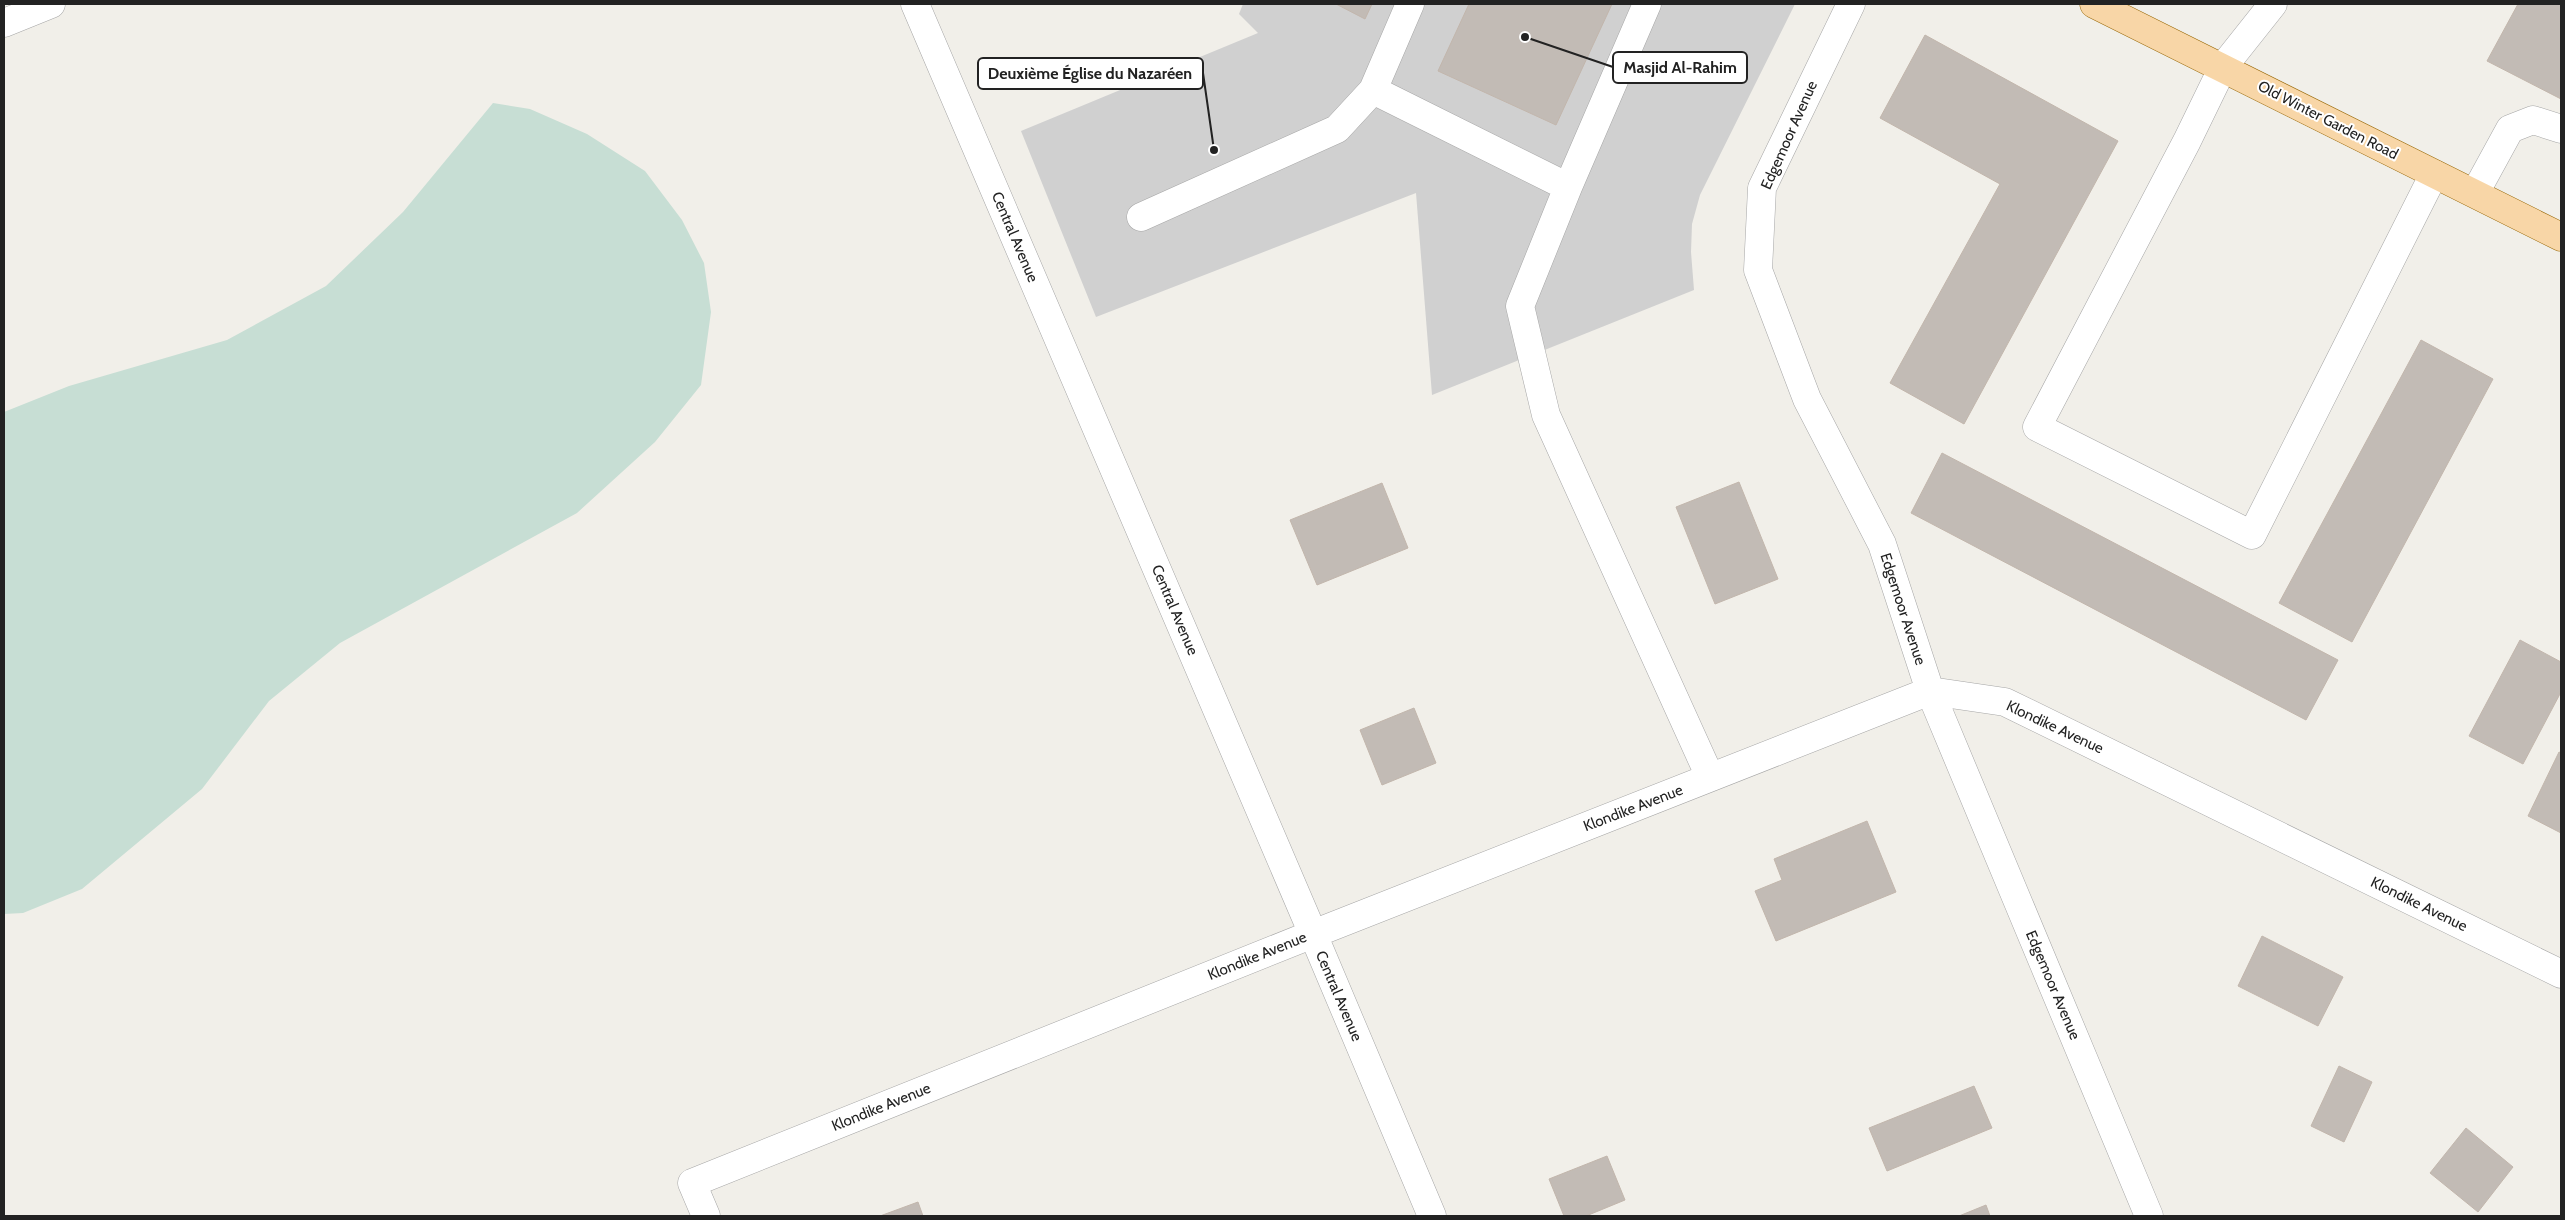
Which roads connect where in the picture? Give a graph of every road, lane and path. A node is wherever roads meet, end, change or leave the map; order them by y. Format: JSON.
{"nodes":[{"id":1,"x":51,"y":4,"type":"edge"},
{"id":2,"x":915,"y":4,"type":"edge"},
{"id":3,"x":1410,"y":4,"type":"edge"},
{"id":4,"x":1647,"y":4,"type":"edge"},
{"id":5,"x":1851,"y":4,"type":"edge"},
{"id":6,"x":2094,"y":4,"type":"edge"},
{"id":7,"x":2273,"y":4,"type":"edge"},
{"id":8,"x":4,"y":23,"type":"edge"},
{"id":9,"x":2223,"y":66,"type":"junction"},
{"id":10,"x":1372,"y":90,"type":"junction"},
{"id":11,"x":2561,"y":129,"type":"edge"},
{"id":12,"x":2434,"y":174,"type":"junction"},
{"id":13,"x":1568,"y":187,"type":"junction"},
{"id":14,"x":2475,"y":193,"type":"junction"},
{"id":15,"x":1141,"y":217,"type":"dead end"},
{"id":16,"x":2561,"y":237,"type":"edge"},
{"id":17,"x":1930,"y":691,"type":"junction"},
{"id":18,"x":1710,"y":777,"type":"junction"},
{"id":19,"x":1313,"y":934,"type":"junction"},
{"id":20,"x":2561,"y":974,"type":"edge"},
{"id":21,"x":706,"y":1216,"type":"edge"},
{"id":22,"x":1432,"y":1216,"type":"edge"},
{"id":23,"x":2150,"y":1216,"type":"edge"}],
"edges":[{"from":1,"to":8,"type":"street"},
{"from":2,"to":19,"type":"street","name":"Central Avenue"},
{"from":3,"to":10,"type":"street"},
{"from":4,"to":13,"type":"street"},
{"from":5,"to":17,"type":"street","name":"Edgemoor Avenue"},
{"from":6,"to":9,"type":"main road","name":"Old Winter Garden Road"},
{"from":7,"to":9,"type":"street"},
{"from":9,"to":12,"type":"main road","name":"Old Winter Garden Road"},
{"from":9,"to":12,"type":"street"},
{"from":10,"to":13,"type":"street"},
{"from":10,"to":15,"type":"street"},
{"from":11,"to":14,"type":"street"},
{"from":12,"to":14,"type":"main road","name":"Old Winter Garden Road"},
{"from":13,"to":18,"type":"street"},
{"from":14,"to":16,"type":"main road","name":"Old Winter Garden Road"},
{"from":17,"to":18,"type":"street","name":"Klondike Avenue"},
{"from":17,"to":20,"type":"street","name":"Klondike Avenue"},
{"from":17,"to":23,"type":"street","name":"Edgemoor Avenue"},
{"from":18,"to":19,"type":"street","name":"Klondike Avenue"},
{"from":19,"to":21,"type":"street","name":"Klondike Avenue"},
{"from":19,"to":22,"type":"street","name":"Central Avenue"}]}
